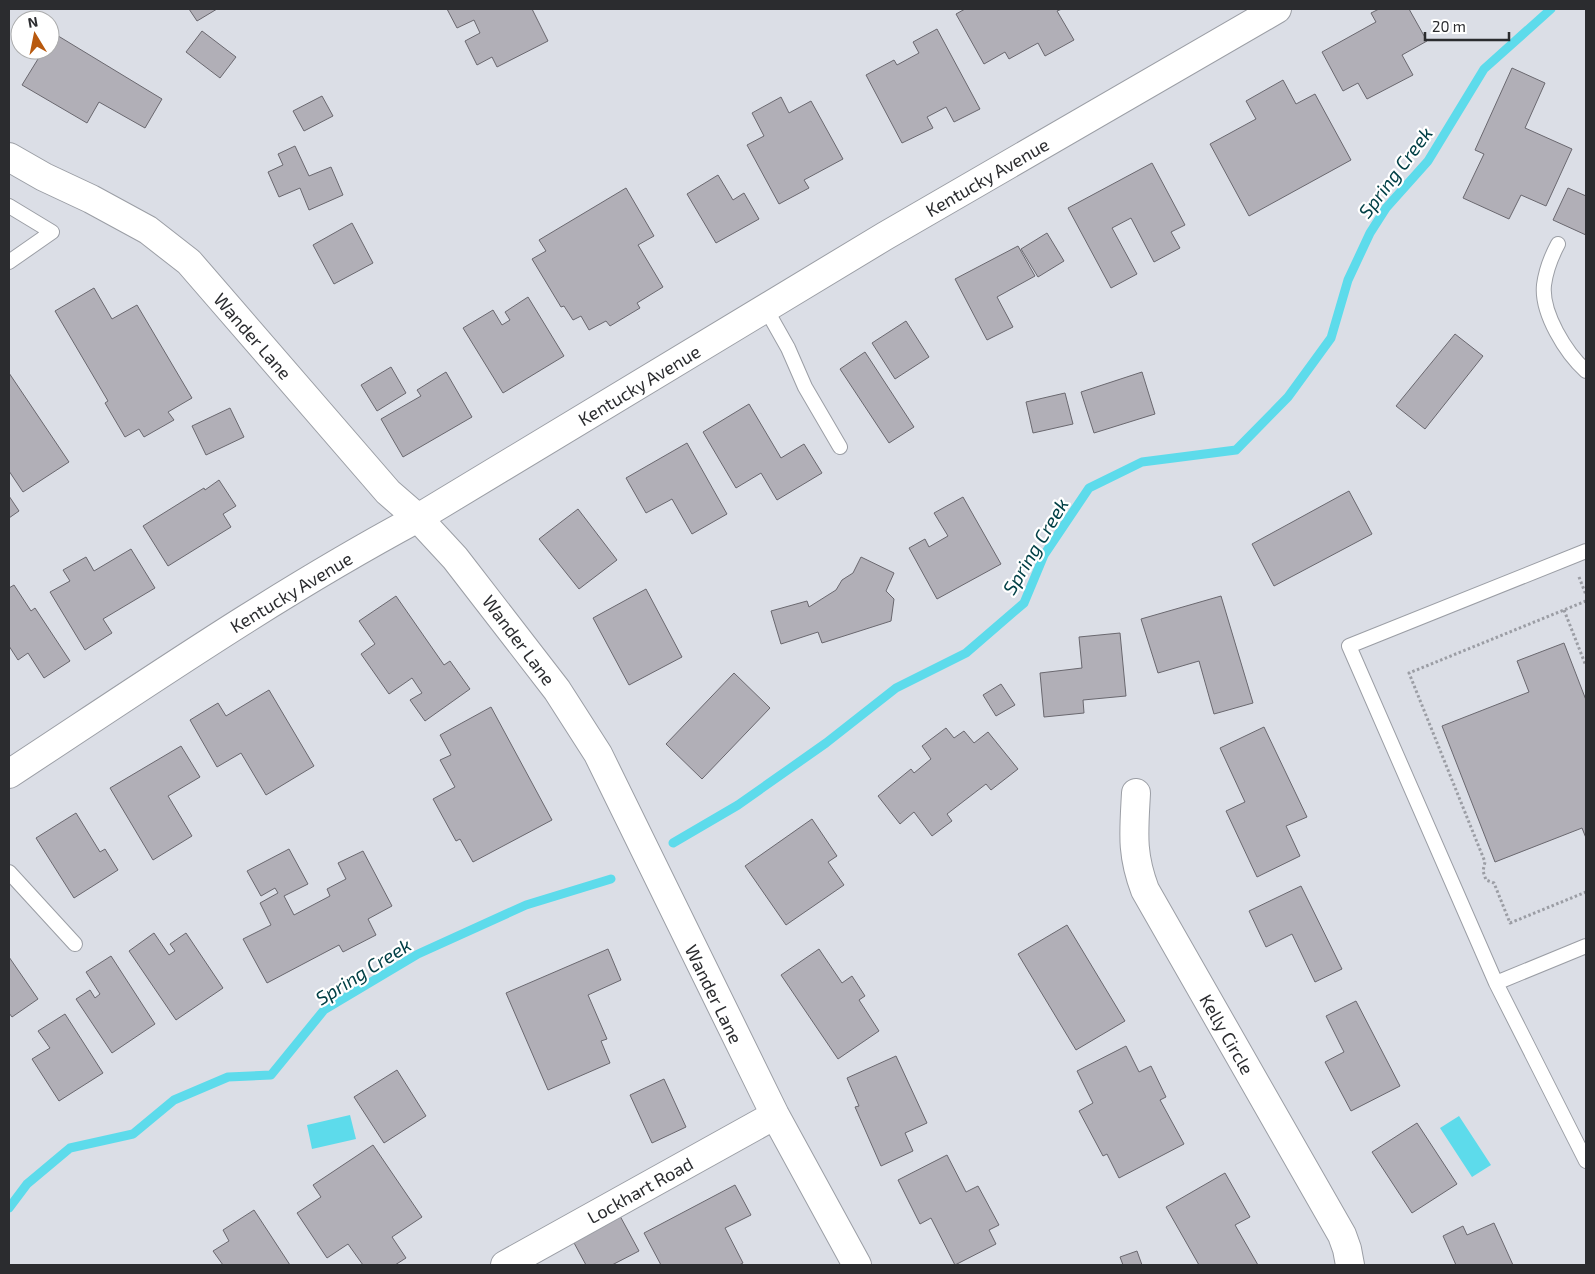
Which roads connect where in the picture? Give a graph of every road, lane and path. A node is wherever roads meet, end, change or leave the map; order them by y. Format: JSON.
{"nodes":[{"id":1,"x":1277,"y":9,"type":"edge"},
{"id":2,"x":9,"y":157,"type":"edge"},
{"id":3,"x":9,"y":206,"type":"edge"},
{"id":4,"x":1558,"y":244,"type":"dead end"},
{"id":5,"x":9,"y":262,"type":"edge"},
{"id":6,"x":766,"y":309,"type":"junction"},
{"id":7,"x":1586,"y":371,"type":"edge"},
{"id":8,"x":840,"y":447,"type":"dead end"},
{"id":9,"x":418,"y":518,"type":"junction"},
{"id":10,"x":1586,"y":551,"type":"edge"},
{"id":11,"x":1586,"y":601,"type":"edge"},
{"id":12,"x":1564,"y":610,"type":"junction"},
{"id":13,"x":1586,"y":666,"type":"edge"},
{"id":14,"x":9,"y":774,"type":"edge"},
{"id":15,"x":1136,"y":793,"type":"dead end"},
{"id":16,"x":9,"y":872,"type":"edge"},
{"id":17,"x":1586,"y":892,"type":"edge"},
{"id":18,"x":74,"y":944,"type":"dead end"},
{"id":19,"x":1585,"y":949,"type":"edge"},
{"id":20,"x":1496,"y":982,"type":"junction"},
{"id":21,"x":774,"y":1115,"type":"junction"},
{"id":22,"x":1586,"y":1161,"type":"edge"},
{"id":23,"x":506,"y":1265,"type":"edge"},
{"id":24,"x":857,"y":1265,"type":"edge"},
{"id":25,"x":1350,"y":1265,"type":"edge"}],
"edges":[{"from":1,"to":6,"type":"street","name":"Kentucky Avenue"},
{"from":2,"to":9,"type":"street","name":"Wander Lane"},
{"from":3,"to":5,"type":"lane"},
{"from":4,"to":7,"type":"lane"},
{"from":6,"to":8,"type":"lane"},
{"from":6,"to":9,"type":"street","name":"Kentucky Avenue"},
{"from":9,"to":14,"type":"street","name":"Kentucky Avenue"},
{"from":9,"to":21,"type":"street","name":"Wander Lane"},
{"from":10,"to":20,"type":"lane"},
{"from":11,"to":12,"type":"path"},
{"from":12,"to":13,"type":"path"},
{"from":12,"to":17,"type":"path"},
{"from":15,"to":25,"type":"street","name":"Kelly Circle"},
{"from":16,"to":18,"type":"lane"},
{"from":19,"to":20,"type":"lane"},
{"from":20,"to":22,"type":"lane"},
{"from":21,"to":23,"type":"street","name":"Lockhart Road"},
{"from":21,"to":24,"type":"street","name":"Wander Lane"}]}
